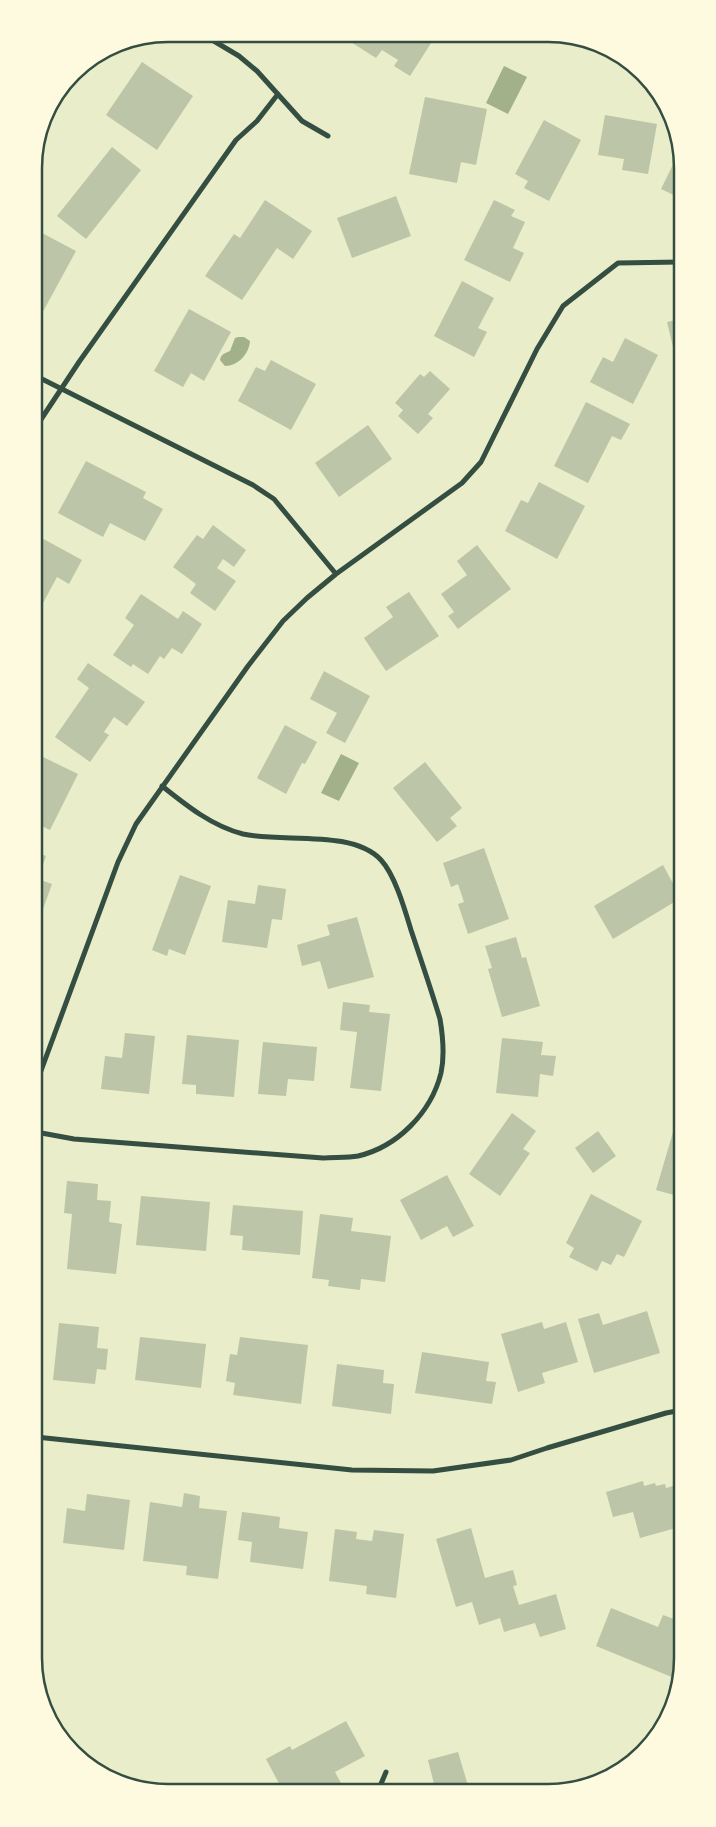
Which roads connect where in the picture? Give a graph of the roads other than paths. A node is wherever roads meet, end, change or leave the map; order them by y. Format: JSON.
{"nodes":[{"id":1,"x":217,"y":43,"type":"edge"},
{"id":2,"x":278,"y":94,"type":"junction"},
{"id":3,"x":328,"y":136,"type":"dead end"},
{"id":4,"x":674,"y":262,"type":"edge"},
{"id":5,"x":43,"y":379,"type":"edge"},
{"id":6,"x":63,"y":389,"type":"junction"},
{"id":7,"x":43,"y":418,"type":"edge"},
{"id":8,"x":336,"y":574,"type":"junction"},
{"id":9,"x":162,"y":786,"type":"junction"},
{"id":10,"x":42,"y":1069,"type":"edge"},
{"id":11,"x":42,"y":1133,"type":"edge"},
{"id":12,"x":673,"y":1412,"type":"edge"},
{"id":13,"x":42,"y":1438,"type":"edge"},
{"id":14,"x":386,"y":1772,"type":"dead end"},
{"id":15,"x":381,"y":1784,"type":"edge"}],
"edges":[{"from":1,"to":2,"type":"street"},
{"from":2,"to":3,"type":"street"},
{"from":2,"to":6,"type":"street"},
{"from":4,"to":8,"type":"street"},
{"from":5,"to":6,"type":"street"},
{"from":6,"to":7,"type":"street"},
{"from":6,"to":8,"type":"street"},
{"from":8,"to":9,"type":"street"},
{"from":9,"to":10,"type":"street"},
{"from":9,"to":11,"type":"street"},
{"from":12,"to":13,"type":"street"},
{"from":14,"to":15,"type":"street"}]}
